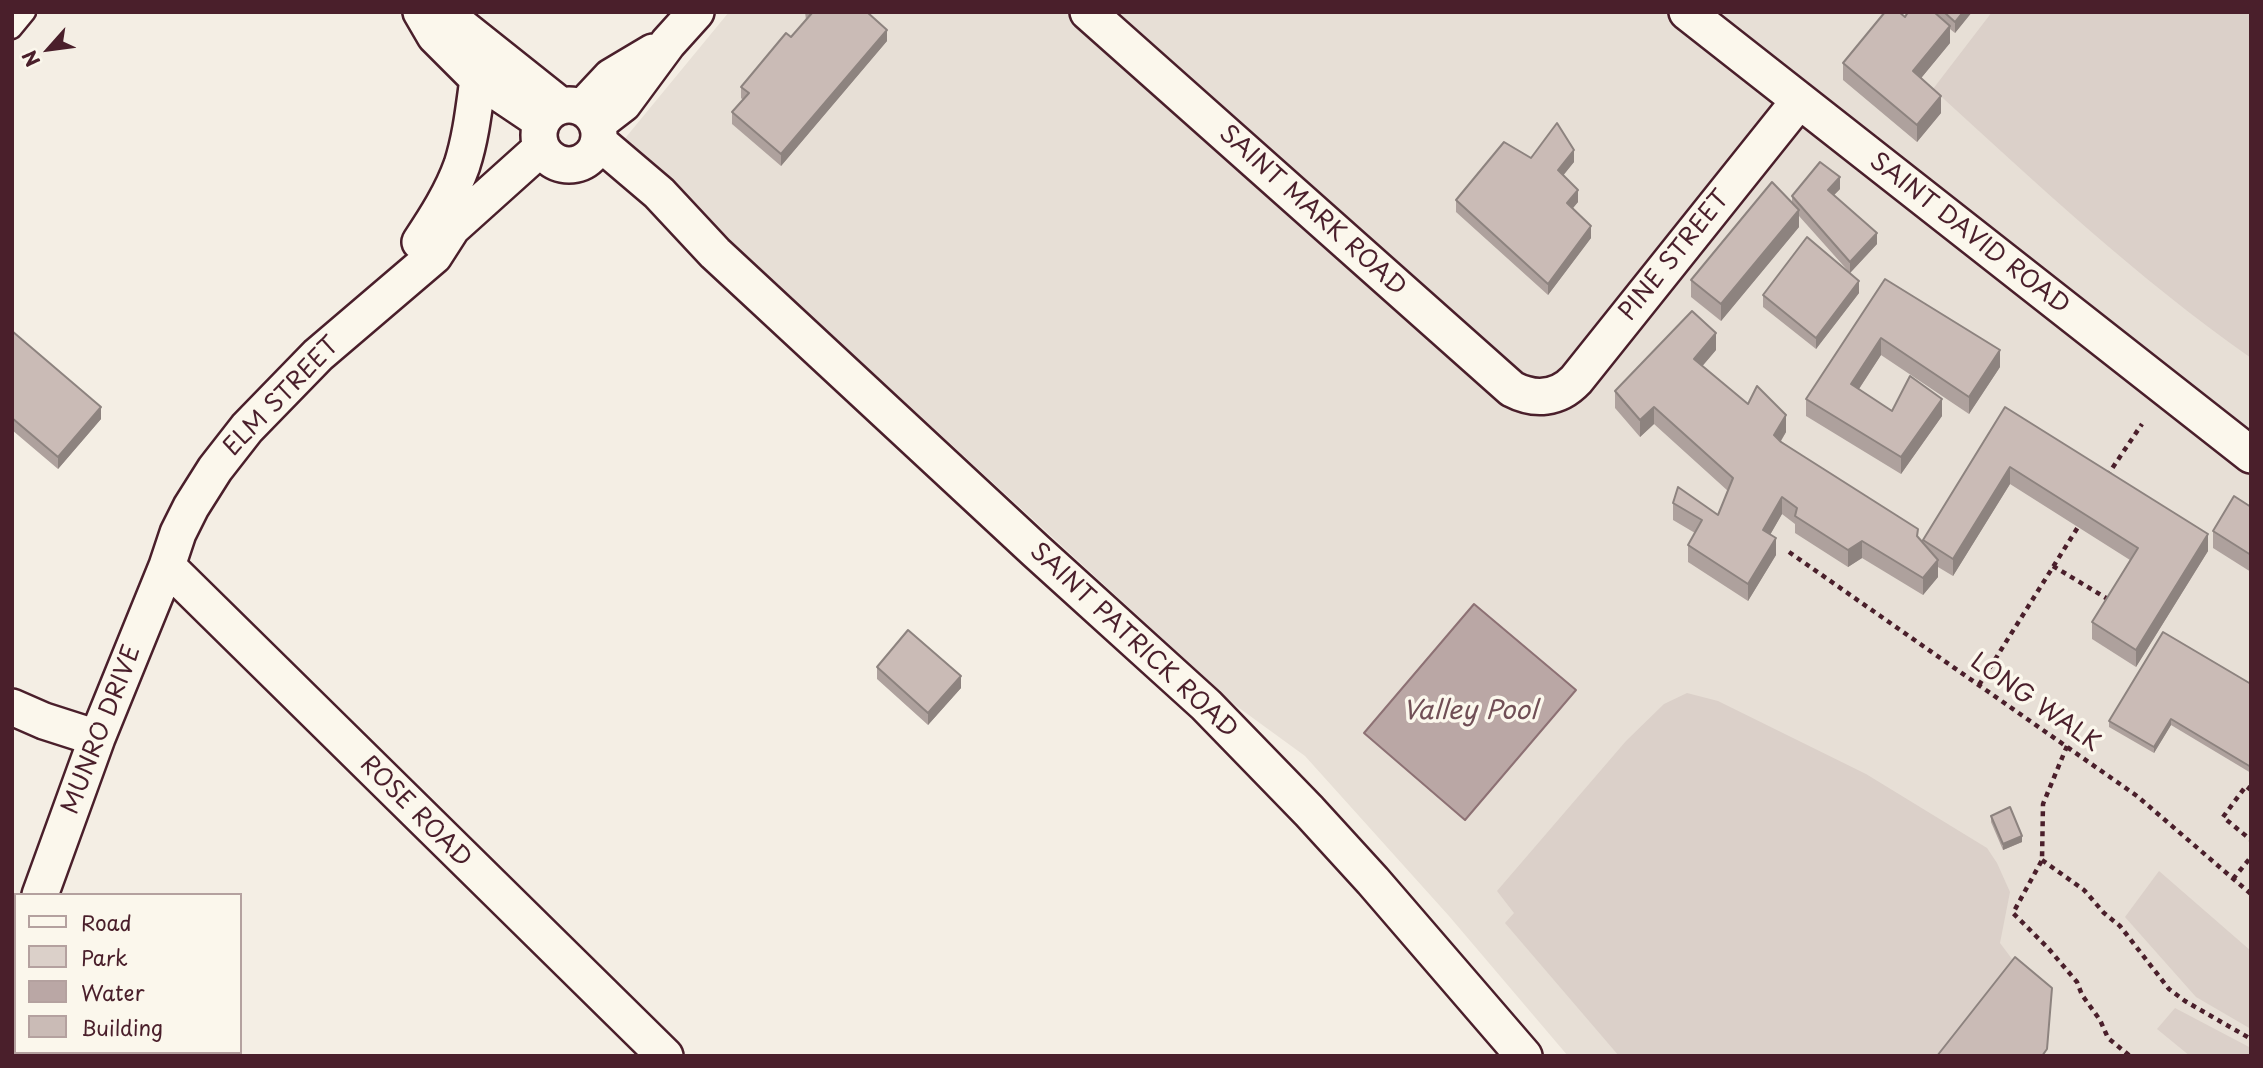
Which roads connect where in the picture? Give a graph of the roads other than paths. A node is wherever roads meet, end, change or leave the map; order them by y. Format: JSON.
{"nodes":[{"id":1,"x":26,"y":12,"type":"edge"},
{"id":2,"x":421,"y":12,"type":"edge"},
{"id":3,"x":432,"y":12,"type":"edge"},
{"id":4,"x":696,"y":12,"type":"edge"},
{"id":5,"x":1088,"y":12,"type":"edge"},
{"id":6,"x":1687,"y":12,"type":"edge"},
{"id":7,"x":12,"y":29,"type":"edge"},
{"id":8,"x":478,"y":79,"type":"junction"},
{"id":9,"x":1799,"y":101,"type":"junction"},
{"id":10,"x":571,"y":134,"type":"junction"},
{"id":11,"x":384,"y":298,"type":"junction"},
{"id":12,"x":1541,"y":398,"type":"joint"},
{"id":13,"x":2251,"y":455,"type":"edge"},
{"id":14,"x":167,"y":566,"type":"junction"},
{"id":15,"x":12,"y":707,"type":"edge"},
{"id":16,"x":97,"y":738,"type":"junction"},
{"id":17,"x":41,"y":893,"type":"edge"},
{"id":18,"x":665,"y":1056,"type":"edge"},
{"id":19,"x":1524,"y":1056,"type":"edge"}],
"edges":[{"from":1,"to":7,"type":"lane"},
{"from":2,"to":8,"type":"street","name":"SAINT PATRICK ROAD"},
{"from":3,"to":10,"type":"street","name":"SAINT PATRICK ROAD"},
{"from":4,"to":10,"type":"street","name":"ELM STREET"},
{"from":5,"to":12,"type":"street","name":"SAINT MARK ROAD"},
{"from":6,"to":9,"type":"street","name":"SAINT DAVID ROAD"},
{"from":8,"to":10,"type":"street","name":"SAINT PATRICK ROAD"},
{"from":8,"to":11,"type":"street"},
{"from":9,"to":12,"type":"street","name":"PINE STREET"},
{"from":9,"to":13,"type":"street","name":"SAINT DAVID ROAD"},
{"from":10,"to":11,"type":"street","name":"ELM STREET"},
{"from":10,"to":19,"type":"street","name":"SAINT PATRICK ROAD"},
{"from":11,"to":14,"type":"street","name":"ELM STREET"},
{"from":14,"to":16,"type":"street","name":"MUNRO DRIVE"},
{"from":14,"to":18,"type":"street","name":"ROSE ROAD"},
{"from":15,"to":16,"type":"street"},
{"from":16,"to":17,"type":"street","name":"MUNRO DRIVE"}]}
